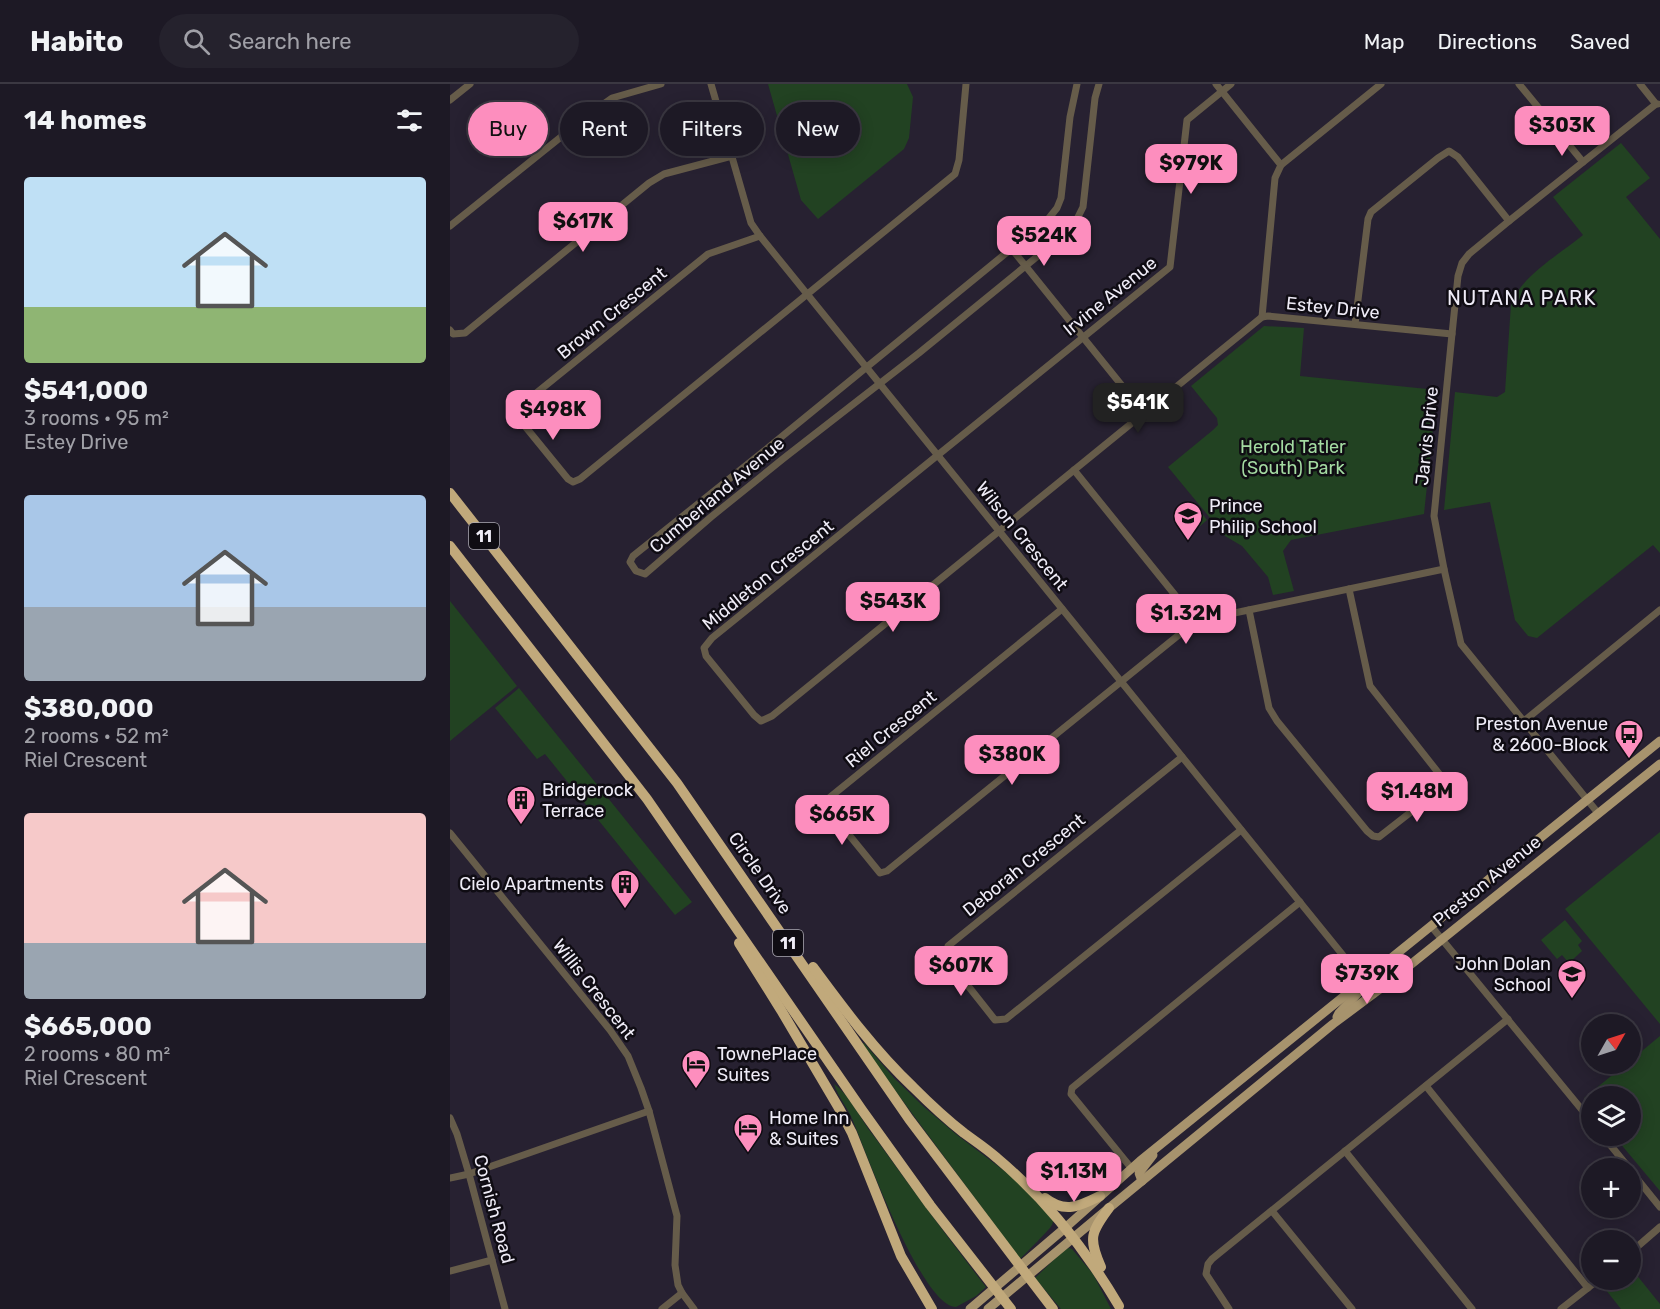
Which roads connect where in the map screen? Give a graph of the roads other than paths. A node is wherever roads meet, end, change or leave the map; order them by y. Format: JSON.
{"nodes":[{"id":1,"x":470,"y":84,"type":"edge"},
{"id":2,"x":661,"y":84,"type":"edge"},
{"id":3,"x":711,"y":84,"type":"edge"},
{"id":4,"x":966,"y":84,"type":"edge"},
{"id":5,"x":1077,"y":84,"type":"edge"},
{"id":6,"x":1099,"y":84,"type":"edge"},
{"id":7,"x":1216,"y":84,"type":"edge"},
{"id":8,"x":1231,"y":84,"type":"edge"},
{"id":9,"x":1381,"y":84,"type":"edge"},
{"id":10,"x":1520,"y":84,"type":"edge"},
{"id":11,"x":1640,"y":84,"type":"edge"},
{"id":12,"x":1222,"y":91,"type":"junction"},
{"id":13,"x":450,"y":100,"type":"edge"},
{"id":14,"x":716,"y":102,"type":"edge"},
{"id":15,"x":1658,"y":104,"type":"edge"},
{"id":16,"x":732,"y":156,"type":"joint"},
{"id":17,"x":1582,"y":162,"type":"junction"},
{"id":18,"x":1281,"y":165,"type":"junction"},
{"id":19,"x":1509,"y":221,"type":"junction"},
{"id":20,"x":450,"y":226,"type":"edge"},
{"id":21,"x":760,"y":236,"type":"junction"},
{"id":22,"x":1011,"y":248,"type":"junction"},
{"id":23,"x":1025,"y":266,"type":"junction"},
{"id":24,"x":807,"y":295,"type":"junction"},
{"id":25,"x":1262,"y":317,"type":"junction"},
{"id":26,"x":1355,"y":324,"type":"junction"},
{"id":27,"x":450,"y":330,"type":"edge"},
{"id":28,"x":1452,"y":334,"type":"junction"},
{"id":29,"x":1083,"y":338,"type":"junction"},
{"id":30,"x":866,"y":366,"type":"junction"},
{"id":31,"x":880,"y":384,"type":"junction"},
{"id":32,"x":1144,"y":413,"type":"junction"},
{"id":33,"x":937,"y":455,"type":"junction"},
{"id":34,"x":1074,"y":470,"type":"junction"},
{"id":35,"x":450,"y":493,"type":"edge"},
{"id":36,"x":999,"y":531,"type":"junction"},
{"id":37,"x":450,"y":546,"type":"edge"},
{"id":38,"x":1444,"y":569,"type":"junction"},
{"id":39,"x":1350,"y":589,"type":"junction"},
{"id":40,"x":1062,"y":609,"type":"junction"},
{"id":41,"x":1249,"y":610,"type":"junction"},
{"id":42,"x":1660,"y":610,"type":"edge"},
{"id":43,"x":1196,"y":621,"type":"junction"},
{"id":44,"x":1121,"y":681,"type":"junction"},
{"id":45,"x":1524,"y":721,"type":"junction"},
{"id":46,"x":1660,"y":741,"type":"edge"},
{"id":47,"x":1182,"y":757,"type":"junction"},
{"id":48,"x":1660,"y":764,"type":"edge"},
{"id":49,"x":1587,"y":800,"type":"junction"},
{"id":50,"x":1598,"y":813,"type":"junction"},
{"id":51,"x":1241,"y":830,"type":"junction"},
{"id":52,"x":450,"y":833,"type":"edge"},
{"id":53,"x":715,"y":838,"type":"junction"},
{"id":54,"x":691,"y":863,"type":"junction"},
{"id":55,"x":1300,"y":902,"type":"junction"},
{"id":56,"x":1431,"y":926,"type":"junction"},
{"id":57,"x":1442,"y":938,"type":"junction"},
{"id":58,"x":1363,"y":980,"type":"junction"},
{"id":59,"x":1384,"y":986,"type":"junction"},
{"id":60,"x":1508,"y":1019,"type":"junction"},
{"id":61,"x":1334,"y":1024,"type":"junction"},
{"id":62,"x":1426,"y":1086,"type":"junction"},
{"id":63,"x":1581,"y":1109,"type":"edge"},
{"id":64,"x":649,"y":1111,"type":"junction"},
{"id":65,"x":450,"y":1118,"type":"edge"},
{"id":66,"x":1160,"y":1146,"type":"junction"},
{"id":67,"x":1611,"y":1146,"type":"edge"},
{"id":68,"x":1345,"y":1151,"type":"junction"},
{"id":69,"x":1621,"y":1158,"type":"edge"},
{"id":70,"x":1132,"y":1168,"type":"junction"},
{"id":71,"x":469,"y":1174,"type":"junction"},
{"id":72,"x":450,"y":1179,"type":"edge"},
{"id":73,"x":1142,"y":1181,"type":"junction"},
{"id":74,"x":1641,"y":1183,"type":"edge"},
{"id":75,"x":1028,"y":1186,"type":"junction"},
{"id":76,"x":1100,"y":1196,"type":"junction"},
{"id":77,"x":1660,"y":1207,"type":"edge"},
{"id":78,"x":1109,"y":1208,"type":"junction"},
{"id":79,"x":1272,"y":1210,"type":"junction"},
{"id":80,"x":1660,"y":1227,"type":"edge"},
{"id":81,"x":1065,"y":1228,"type":"junction"},
{"id":82,"x":1073,"y":1238,"type":"junction"},
{"id":83,"x":1641,"y":1243,"type":"edge"},
{"id":84,"x":492,"y":1260,"type":"junction"},
{"id":85,"x":450,"y":1271,"type":"edge"},
{"id":86,"x":913,"y":1277,"type":"junction"},
{"id":87,"x":1581,"y":1279,"type":"edge"},
{"id":88,"x":1585,"y":1290,"type":"edge"},
{"id":89,"x":681,"y":1293,"type":"junction"},
{"id":90,"x":1119,"y":1307,"type":"edge"},
{"id":91,"x":505,"y":1309,"type":"edge"},
{"id":92,"x":662,"y":1309,"type":"edge"},
{"id":93,"x":694,"y":1309,"type":"edge"},
{"id":94,"x":932,"y":1309,"type":"edge"},
{"id":95,"x":940,"y":1309,"type":"edge"},
{"id":96,"x":970,"y":1309,"type":"edge"},
{"id":97,"x":988,"y":1309,"type":"edge"},
{"id":98,"x":1011,"y":1309,"type":"edge"},
{"id":99,"x":1053,"y":1309,"type":"edge"},
{"id":100,"x":1229,"y":1309,"type":"edge"},
{"id":101,"x":1352,"y":1309,"type":"edge"},
{"id":102,"x":1472,"y":1309,"type":"edge"},
{"id":103,"x":1561,"y":1309,"type":"edge"}],
"edges":[{"from":1,"to":13,"type":"street"},
{"from":2,"to":20,"type":"street"},
{"from":3,"to":14,"type":"street","name":"Wilson Crescent"},
{"from":4,"to":24,"type":"street"},
{"from":5,"to":22,"type":"street","name":"Cumberland Avenue"},
{"from":6,"to":23,"type":"street","name":"Cumberland Avenue"},
{"from":7,"to":12,"type":"street"},
{"from":8,"to":12,"type":"street","name":"Irvine Avenue"},
{"from":9,"to":18,"type":"street"},
{"from":10,"to":17,"type":"street"},
{"from":11,"to":15,"type":"street"},
{"from":12,"to":18,"type":"street"},
{"from":12,"to":29,"type":"street","name":"Irvine Avenue"},
{"from":15,"to":17,"type":"street","name":"Jarvis Drive"},
{"from":16,"to":21,"type":"street","name":"Wilson Crescent"},
{"from":16,"to":27,"type":"street"},
{"from":17,"to":19,"type":"street","name":"Jarvis Drive"},
{"from":18,"to":25,"type":"street"},
{"from":19,"to":26,"type":"street"},
{"from":19,"to":28,"type":"street","name":"Jarvis Drive"},
{"from":21,"to":24,"type":"street","name":"Wilson Crescent"},
{"from":21,"to":24,"type":"street","name":"Brown Crescent"},
{"from":22,"to":23,"type":"street"},
{"from":22,"to":30,"type":"street","name":"Cumberland Avenue"},
{"from":23,"to":29,"type":"street"},
{"from":23,"to":31,"type":"street","name":"Cumberland Avenue"},
{"from":24,"to":30,"type":"street","name":"Wilson Crescent"},
{"from":25,"to":26,"type":"street","name":"Estey Drive"},
{"from":25,"to":32,"type":"street","name":"Estey Drive"},
{"from":26,"to":28,"type":"street","name":"Estey Drive"},
{"from":28,"to":38,"type":"street","name":"Jarvis Drive"},
{"from":29,"to":32,"type":"street"},
{"from":29,"to":33,"type":"street","name":"Irvine Avenue"},
{"from":30,"to":31,"type":"street","name":"Wilson Crescent"},
{"from":30,"to":31,"type":"street","name":"Cumberland Avenue"},
{"from":31,"to":33,"type":"street","name":"Wilson Crescent"},
{"from":32,"to":34,"type":"street","name":"Estey Drive"},
{"from":33,"to":36,"type":"street","name":"Wilson Crescent"},
{"from":33,"to":36,"type":"street","name":"Middleton Crescent"},
{"from":34,"to":36,"type":"street","name":"Estey Drive"},
{"from":34,"to":43,"type":"street"},
{"from":35,"to":53,"type":"highway","name":"Circle Drive","number":"11"},
{"from":36,"to":40,"type":"street","name":"Wilson Crescent"},
{"from":37,"to":54,"type":"highway","number":"11"},
{"from":38,"to":39,"type":"street"},
{"from":38,"to":45,"type":"street","name":"Jarvis Drive"},
{"from":39,"to":41,"type":"street"},
{"from":39,"to":41,"type":"street"},
{"from":40,"to":44,"type":"street","name":"Wilson Crescent"},
{"from":40,"to":44,"type":"street","name":"Riel Crescent"},
{"from":41,"to":43,"type":"street"},
{"from":42,"to":45,"type":"street"},
{"from":43,"to":44,"type":"street"},
{"from":44,"to":47,"type":"street","name":"Wilson Crescent"},
{"from":45,"to":49,"type":"street","name":"Jarvis Drive"},
{"from":46,"to":49,"type":"main road","name":"Preston Avenue"},
{"from":47,"to":51,"type":"street","name":"Wilson Crescent"},
{"from":47,"to":51,"type":"street","name":"Deborah Crescent"},
{"from":48,"to":50,"type":"main road","name":"Preston Avenue"},
{"from":49,"to":50,"type":"street","name":"Jarvis Drive"},
{"from":49,"to":56,"type":"main road","name":"Preston Avenue"},
{"from":50,"to":57,"type":"main road","name":"Preston Avenue"},
{"from":51,"to":55,"type":"street","name":"Wilson Crescent"},
{"from":52,"to":64,"type":"street","name":"Willis Crescent"},
{"from":53,"to":75,"type":"highway"},
{"from":53,"to":99,"type":"highway","name":"Circle Drive","number":"11"},
{"from":54,"to":86,"type":"highway"},
{"from":54,"to":98,"type":"highway","number":"11"},
{"from":55,"to":58,"type":"street","name":"Wilson Crescent"},
{"from":55,"to":70,"type":"street"},
{"from":56,"to":57,"type":"street"},
{"from":56,"to":58,"type":"main road","name":"Preston Avenue"},
{"from":57,"to":59,"type":"main road","name":"Preston Avenue"},
{"from":57,"to":60,"type":"street"},
{"from":58,"to":59,"type":"main road"},
{"from":58,"to":61,"type":"main road","name":"Preston Avenue"},
{"from":58,"to":66,"type":"main road","name":"Preston Avenue"},
{"from":59,"to":61,"type":"main road","name":"Preston Avenue"},
{"from":60,"to":62,"type":"street"},
{"from":60,"to":63,"type":"street"},
{"from":61,"to":73,"type":"main road","name":"Preston Avenue"},
{"from":62,"to":68,"type":"street"},
{"from":62,"to":87,"type":"street"},
{"from":64,"to":71,"type":"street"},
{"from":64,"to":89,"type":"street","name":"Willis Crescent"},
{"from":65,"to":71,"type":"street","name":"Cornish Road"},
{"from":66,"to":70,"type":"main road","name":"Preston Avenue"},
{"from":66,"to":73,"type":"main road","name":"Preston Avenue"},
{"from":67,"to":69,"type":"street"},
{"from":68,"to":79,"type":"street"},
{"from":68,"to":102,"type":"street"},
{"from":70,"to":76,"type":"main road","name":"Preston Avenue"},
{"from":71,"to":72,"type":"street"},
{"from":71,"to":84,"type":"street","name":"Cornish Road"},
{"from":73,"to":78,"type":"main road","name":"Preston Avenue"},
{"from":74,"to":77,"type":"street"},
{"from":75,"to":76,"type":"highway"},
{"from":75,"to":81,"type":"highway"},
{"from":76,"to":81,"type":"main road","name":"Preston Avenue"},
{"from":78,"to":82,"type":"main road","name":"Preston Avenue"},
{"from":78,"to":90,"type":"highway"},
{"from":79,"to":100,"type":"street"},
{"from":79,"to":101,"type":"street"},
{"from":80,"to":83,"type":"street"},
{"from":81,"to":82,"type":"highway"},
{"from":81,"to":96,"type":"main road","name":"Preston Avenue"},
{"from":82,"to":90,"type":"highway"},
{"from":82,"to":97,"type":"main road","name":"Preston Avenue"},
{"from":84,"to":85,"type":"street"},
{"from":84,"to":91,"type":"street","name":"Cornish Road"},
{"from":86,"to":94,"type":"highway"},
{"from":86,"to":95,"type":"highway"},
{"from":88,"to":103,"type":"street"},
{"from":89,"to":92,"type":"street"},
{"from":89,"to":93,"type":"street","name":"Willis Crescent"}]}
